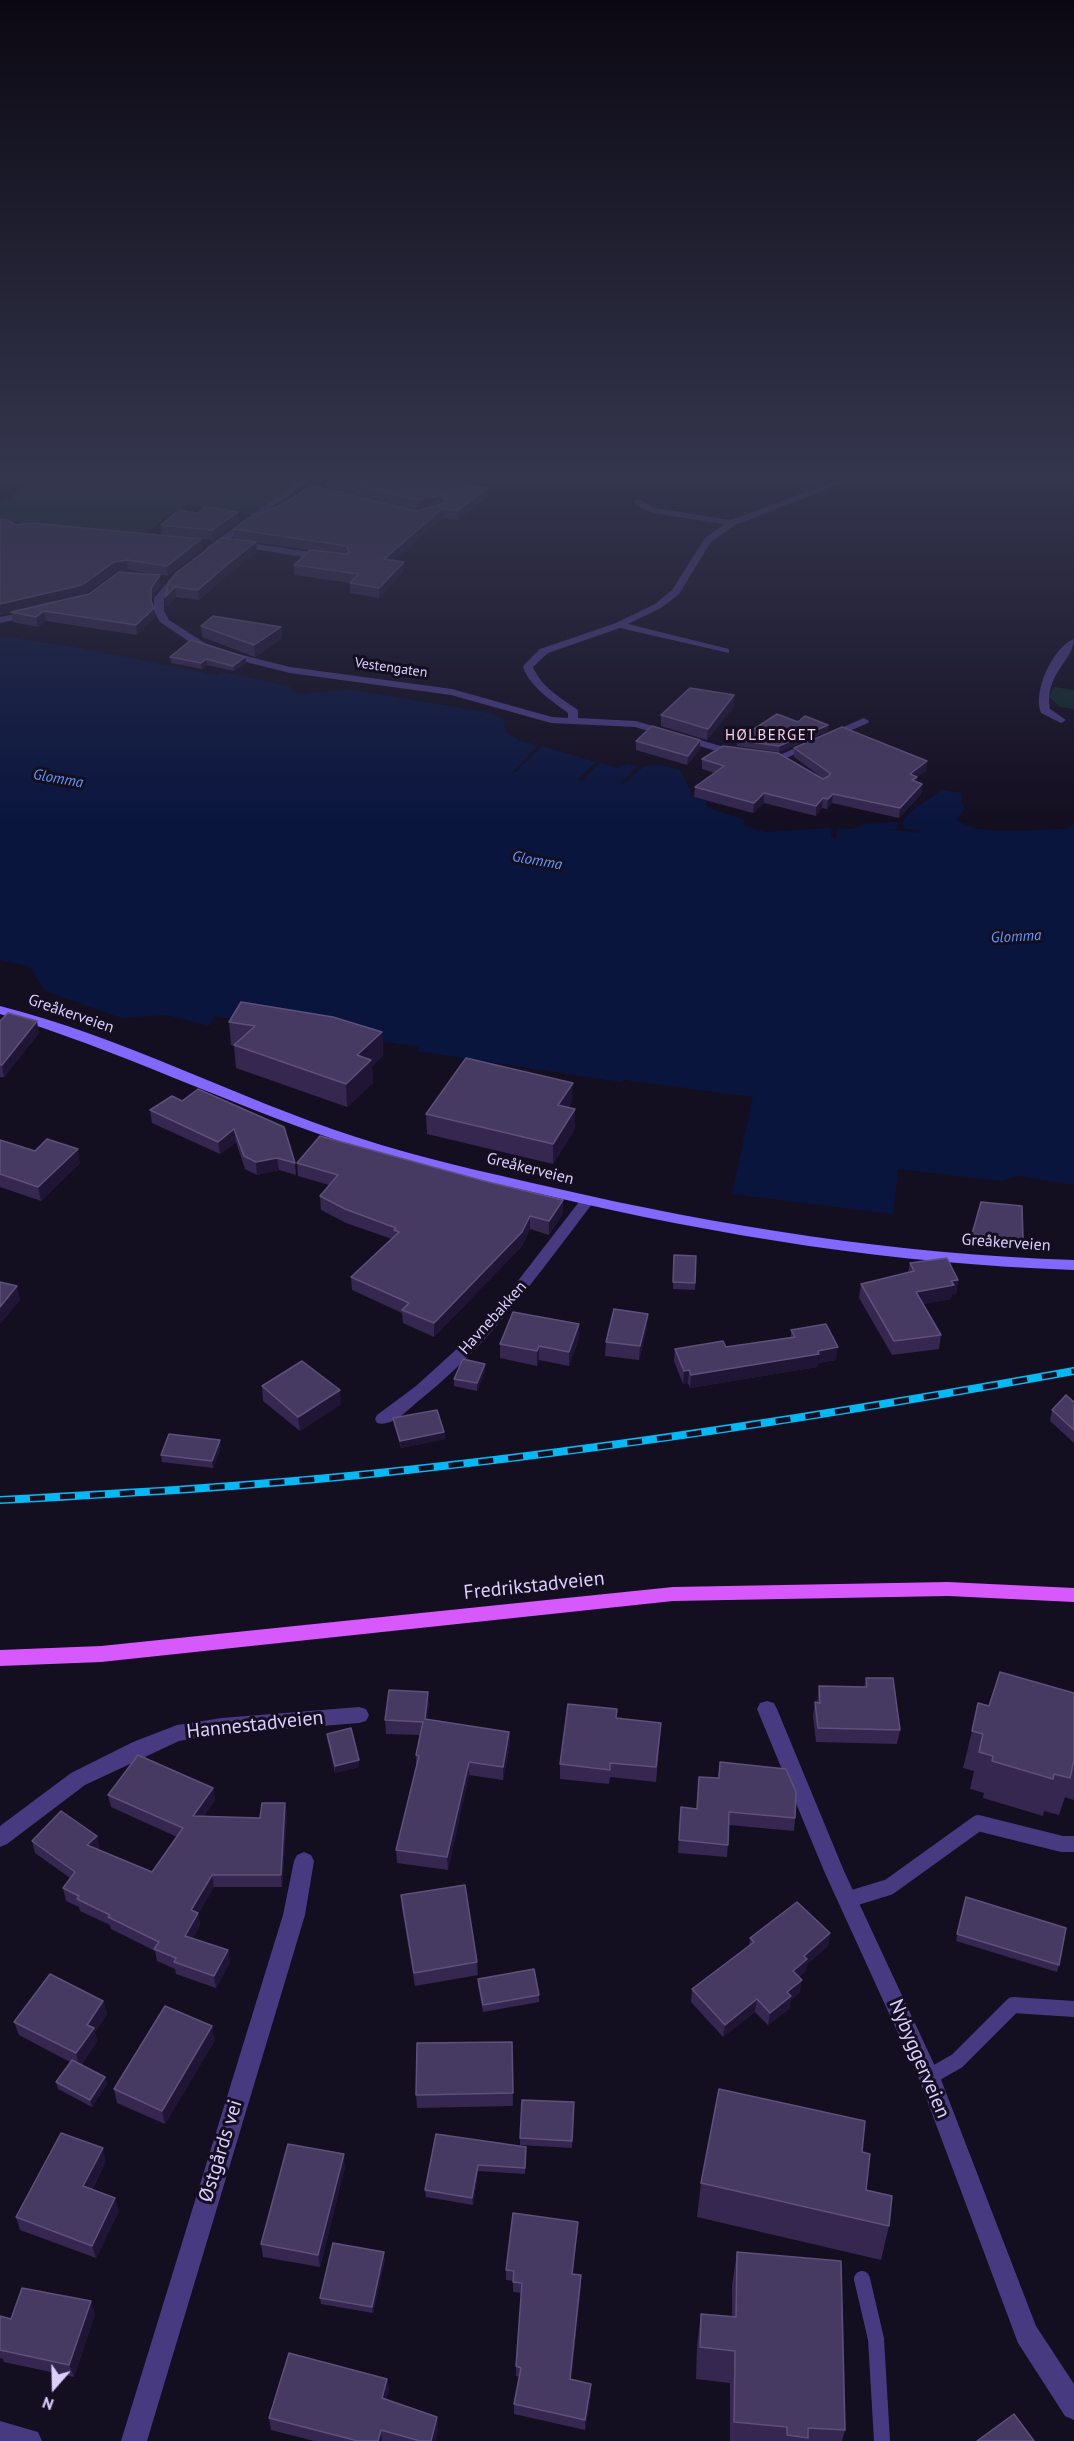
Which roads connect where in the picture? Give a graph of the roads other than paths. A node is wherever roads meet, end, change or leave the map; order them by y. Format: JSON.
{"nodes":[{"id":1,"x":160,"y":595,"type":"edge"},
{"id":2,"x":672,"y":595,"type":"edge"},
{"id":3,"x":36,"y":612,"type":"edge"},
{"id":4,"x":0,"y":620,"type":"edge"},
{"id":5,"x":619,"y":625,"type":"junction"},
{"id":6,"x":1074,"y":642,"type":"edge"},
{"id":7,"x":725,"y":651,"type":"dead end"},
{"id":8,"x":1062,"y":720,"type":"dead end"},
{"id":9,"x":864,"y":721,"type":"dead end"},
{"id":10,"x":572,"y":723,"type":"junction"},
{"id":11,"x":746,"y":752,"type":"edge"},
{"id":12,"x":794,"y":763,"type":"edge"},
{"id":13,"x":0,"y":1010,"type":"edge"},
{"id":14,"x":587,"y":1201,"type":"junction"},
{"id":15,"x":1074,"y":1265,"type":"edge"},
{"id":16,"x":383,"y":1419,"type":"dead end"},
{"id":17,"x":1074,"y":1595,"type":"edge"},
{"id":18,"x":0,"y":1658,"type":"edge"},
{"id":19,"x":767,"y":1708,"type":"dead end"},
{"id":20,"x":359,"y":1715,"type":"dead end"},
{"id":21,"x":0,"y":1838,"type":"edge"},
{"id":22,"x":1074,"y":1844,"type":"edge"},
{"id":23,"x":304,"y":1861,"type":"dead end"},
{"id":24,"x":850,"y":1899,"type":"junction"},
{"id":25,"x":1074,"y":2009,"type":"edge"},
{"id":26,"x":929,"y":2077,"type":"junction"},
{"id":27,"x":862,"y":2279,"type":"dead end"},
{"id":28,"x":1074,"y":2407,"type":"edge"},
{"id":29,"x":0,"y":2434,"type":"edge"},
{"id":30,"x":29,"y":2441,"type":"edge"},
{"id":31,"x":134,"y":2441,"type":"edge"},
{"id":32,"x":882,"y":2441,"type":"edge"}],
"edges":[{"from":1,"to":10,"type":"street","name":"Vestengaten"},
{"from":2,"to":5,"type":"street"},
{"from":3,"to":4,"type":"street"},
{"from":5,"to":7,"type":"street"},
{"from":5,"to":10,"type":"street"},
{"from":6,"to":8,"type":"street"},
{"from":9,"to":12,"type":"street"},
{"from":10,"to":11,"type":"street","name":"Vestengaten"},
{"from":13,"to":14,"type":"main road","name":"Greåkerveien"},
{"from":14,"to":15,"type":"main road","name":"Greåkerveien"},
{"from":14,"to":16,"type":"street","name":"Havnebakken"},
{"from":17,"to":18,"type":"main road","name":"Fredrikstadveien"},
{"from":19,"to":24,"type":"street","name":"Nybyggerveien"},
{"from":20,"to":21,"type":"street","name":"Hannestadveien"},
{"from":22,"to":24,"type":"lane"},
{"from":23,"to":31,"type":"street","name":"Østgårds vei"},
{"from":24,"to":26,"type":"street","name":"Nybyggerveien"},
{"from":25,"to":26,"type":"lane"},
{"from":26,"to":28,"type":"street","name":"Nybyggerveien"},
{"from":27,"to":32,"type":"lane"},
{"from":29,"to":30,"type":"street"}]}
